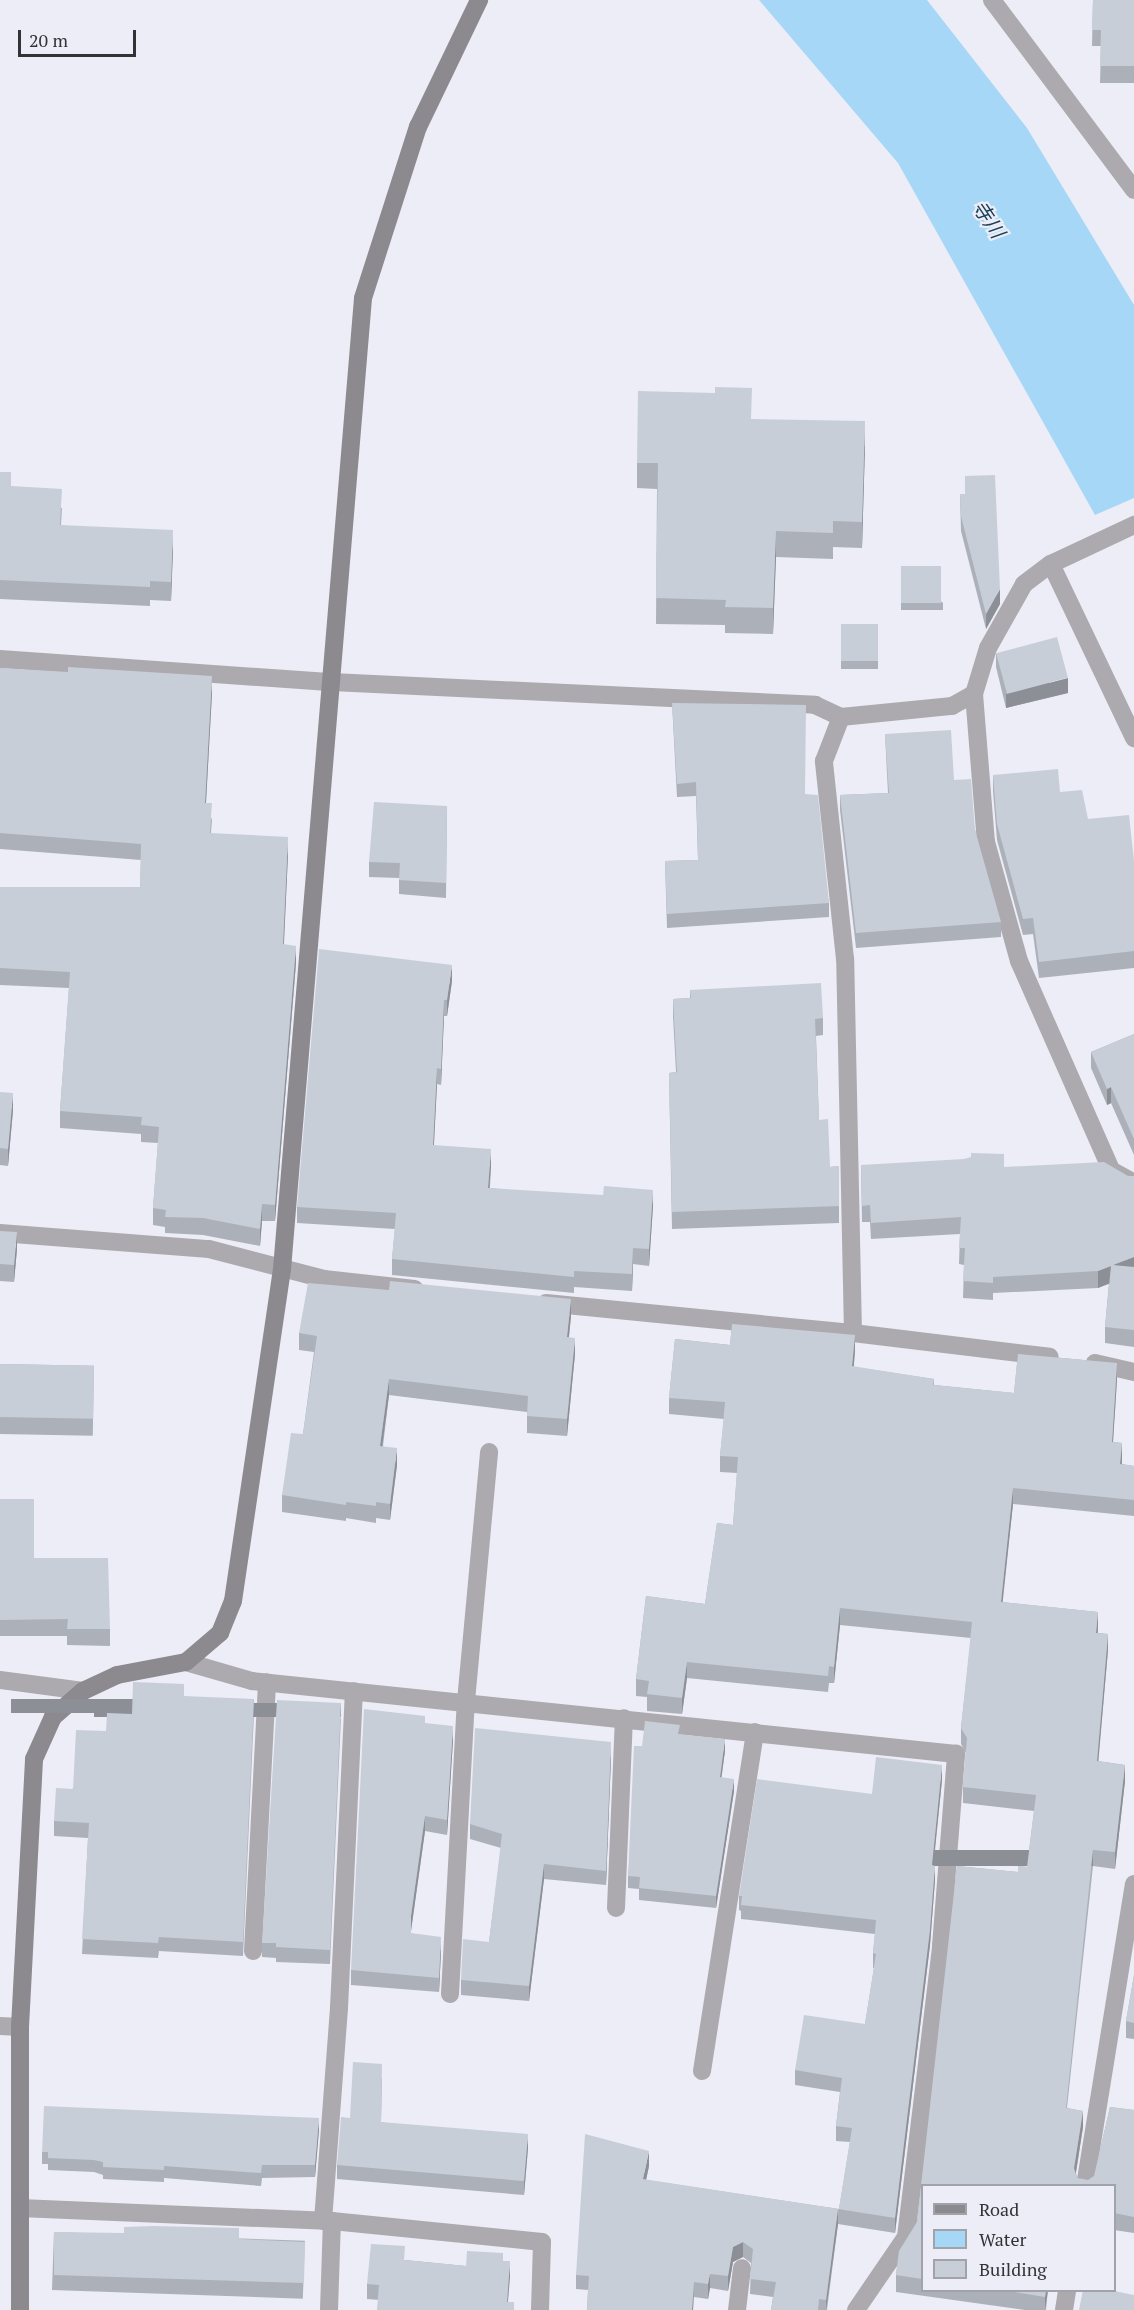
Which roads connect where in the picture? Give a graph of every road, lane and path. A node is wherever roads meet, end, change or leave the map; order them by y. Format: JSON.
{"nodes":[{"id":1,"x":479,"y":0,"type":"edge"},
{"id":2,"x":992,"y":0,"type":"edge"},
{"id":3,"x":1134,"y":190,"type":"edge"},
{"id":4,"x":1134,"y":525,"type":"edge"},
{"id":5,"x":1051,"y":564,"type":"junction"},
{"id":6,"x":0,"y":659,"type":"edge"},
{"id":7,"x":332,"y":682,"type":"junction"},
{"id":8,"x":974,"y":694,"type":"junction"},
{"id":9,"x":841,"y":717,"type":"junction"},
{"id":10,"x":1134,"y":738,"type":"edge"},
{"id":11,"x":1134,"y":1183,"type":"edge"},
{"id":12,"x":0,"y":1233,"type":"edge"},
{"id":13,"x":282,"y":1269,"type":"junction"},
{"id":14,"x":432,"y":1291,"type":"edge"},
{"id":15,"x":527,"y":1301,"type":"edge"},
{"id":16,"x":853,"y":1333,"type":"junction"},
{"id":17,"x":1134,"y":1372,"type":"edge"},
{"id":18,"x":489,"y":1452,"type":"dead end"},
{"id":19,"x":186,"y":1662,"type":"junction"},
{"id":20,"x":0,"y":1680,"type":"edge"},
{"id":21,"x":267,"y":1682,"type":"junction"},
{"id":22,"x":354,"y":1690,"type":"junction"},
{"id":23,"x":83,"y":1691,"type":"junction"},
{"id":24,"x":466,"y":1701,"type":"junction"},
{"id":25,"x":624,"y":1718,"type":"junction"},
{"id":26,"x":755,"y":1732,"type":"junction"},
{"id":27,"x":1134,"y":1884,"type":"edge"},
{"id":28,"x":616,"y":1908,"type":"dead end"},
{"id":29,"x":254,"y":1951,"type":"dead end"},
{"id":30,"x":450,"y":1994,"type":"dead end"},
{"id":31,"x":0,"y":2025,"type":"edge"},
{"id":32,"x":21,"y":2027,"type":"junction"},
{"id":33,"x":702,"y":2071,"type":"dead end"},
{"id":34,"x":1085,"y":2184,"type":"edge"},
{"id":35,"x":21,"y":2208,"type":"junction"},
{"id":36,"x":327,"y":2221,"type":"junction"},
{"id":37,"x":742,"y":2268,"type":"dead end"},
{"id":38,"x":1067,"y":2292,"type":"edge"},
{"id":39,"x":20,"y":2310,"type":"edge"},
{"id":40,"x":328,"y":2310,"type":"edge"},
{"id":41,"x":540,"y":2310,"type":"edge"},
{"id":42,"x":737,"y":2310,"type":"edge"},
{"id":43,"x":855,"y":2310,"type":"edge"},
{"id":44,"x":1064,"y":2310,"type":"edge"}],
"edges":[{"from":1,"to":7,"type":"street"},
{"from":2,"to":3,"type":"street"},
{"from":4,"to":5,"type":"street"},
{"from":5,"to":8,"type":"street"},
{"from":5,"to":10,"type":"street"},
{"from":6,"to":7,"type":"street"},
{"from":7,"to":9,"type":"street"},
{"from":7,"to":13,"type":"street"},
{"from":8,"to":9,"type":"street"},
{"from":8,"to":11,"type":"street"},
{"from":9,"to":16,"type":"street"},
{"from":12,"to":13,"type":"street"},
{"from":13,"to":14,"type":"street"},
{"from":13,"to":19,"type":"street"},
{"from":15,"to":16,"type":"street"},
{"from":16,"to":17,"type":"street"},
{"from":18,"to":24,"type":"street"},
{"from":19,"to":21,"type":"street"},
{"from":19,"to":23,"type":"street"},
{"from":20,"to":23,"type":"street"},
{"from":21,"to":22,"type":"street"},
{"from":21,"to":29,"type":"street"},
{"from":22,"to":24,"type":"street"},
{"from":22,"to":36,"type":"street"},
{"from":23,"to":32,"type":"street"},
{"from":24,"to":25,"type":"street"},
{"from":24,"to":30,"type":"street"},
{"from":25,"to":26,"type":"street"},
{"from":25,"to":28,"type":"street"},
{"from":26,"to":33,"type":"street"},
{"from":26,"to":43,"type":"street"},
{"from":27,"to":34,"type":"street"},
{"from":31,"to":32,"type":"street"},
{"from":32,"to":35,"type":"street"},
{"from":35,"to":36,"type":"street"},
{"from":35,"to":39,"type":"street"},
{"from":36,"to":40,"type":"street"},
{"from":36,"to":41,"type":"street"},
{"from":37,"to":42,"type":"street"},
{"from":38,"to":44,"type":"street"}]}
